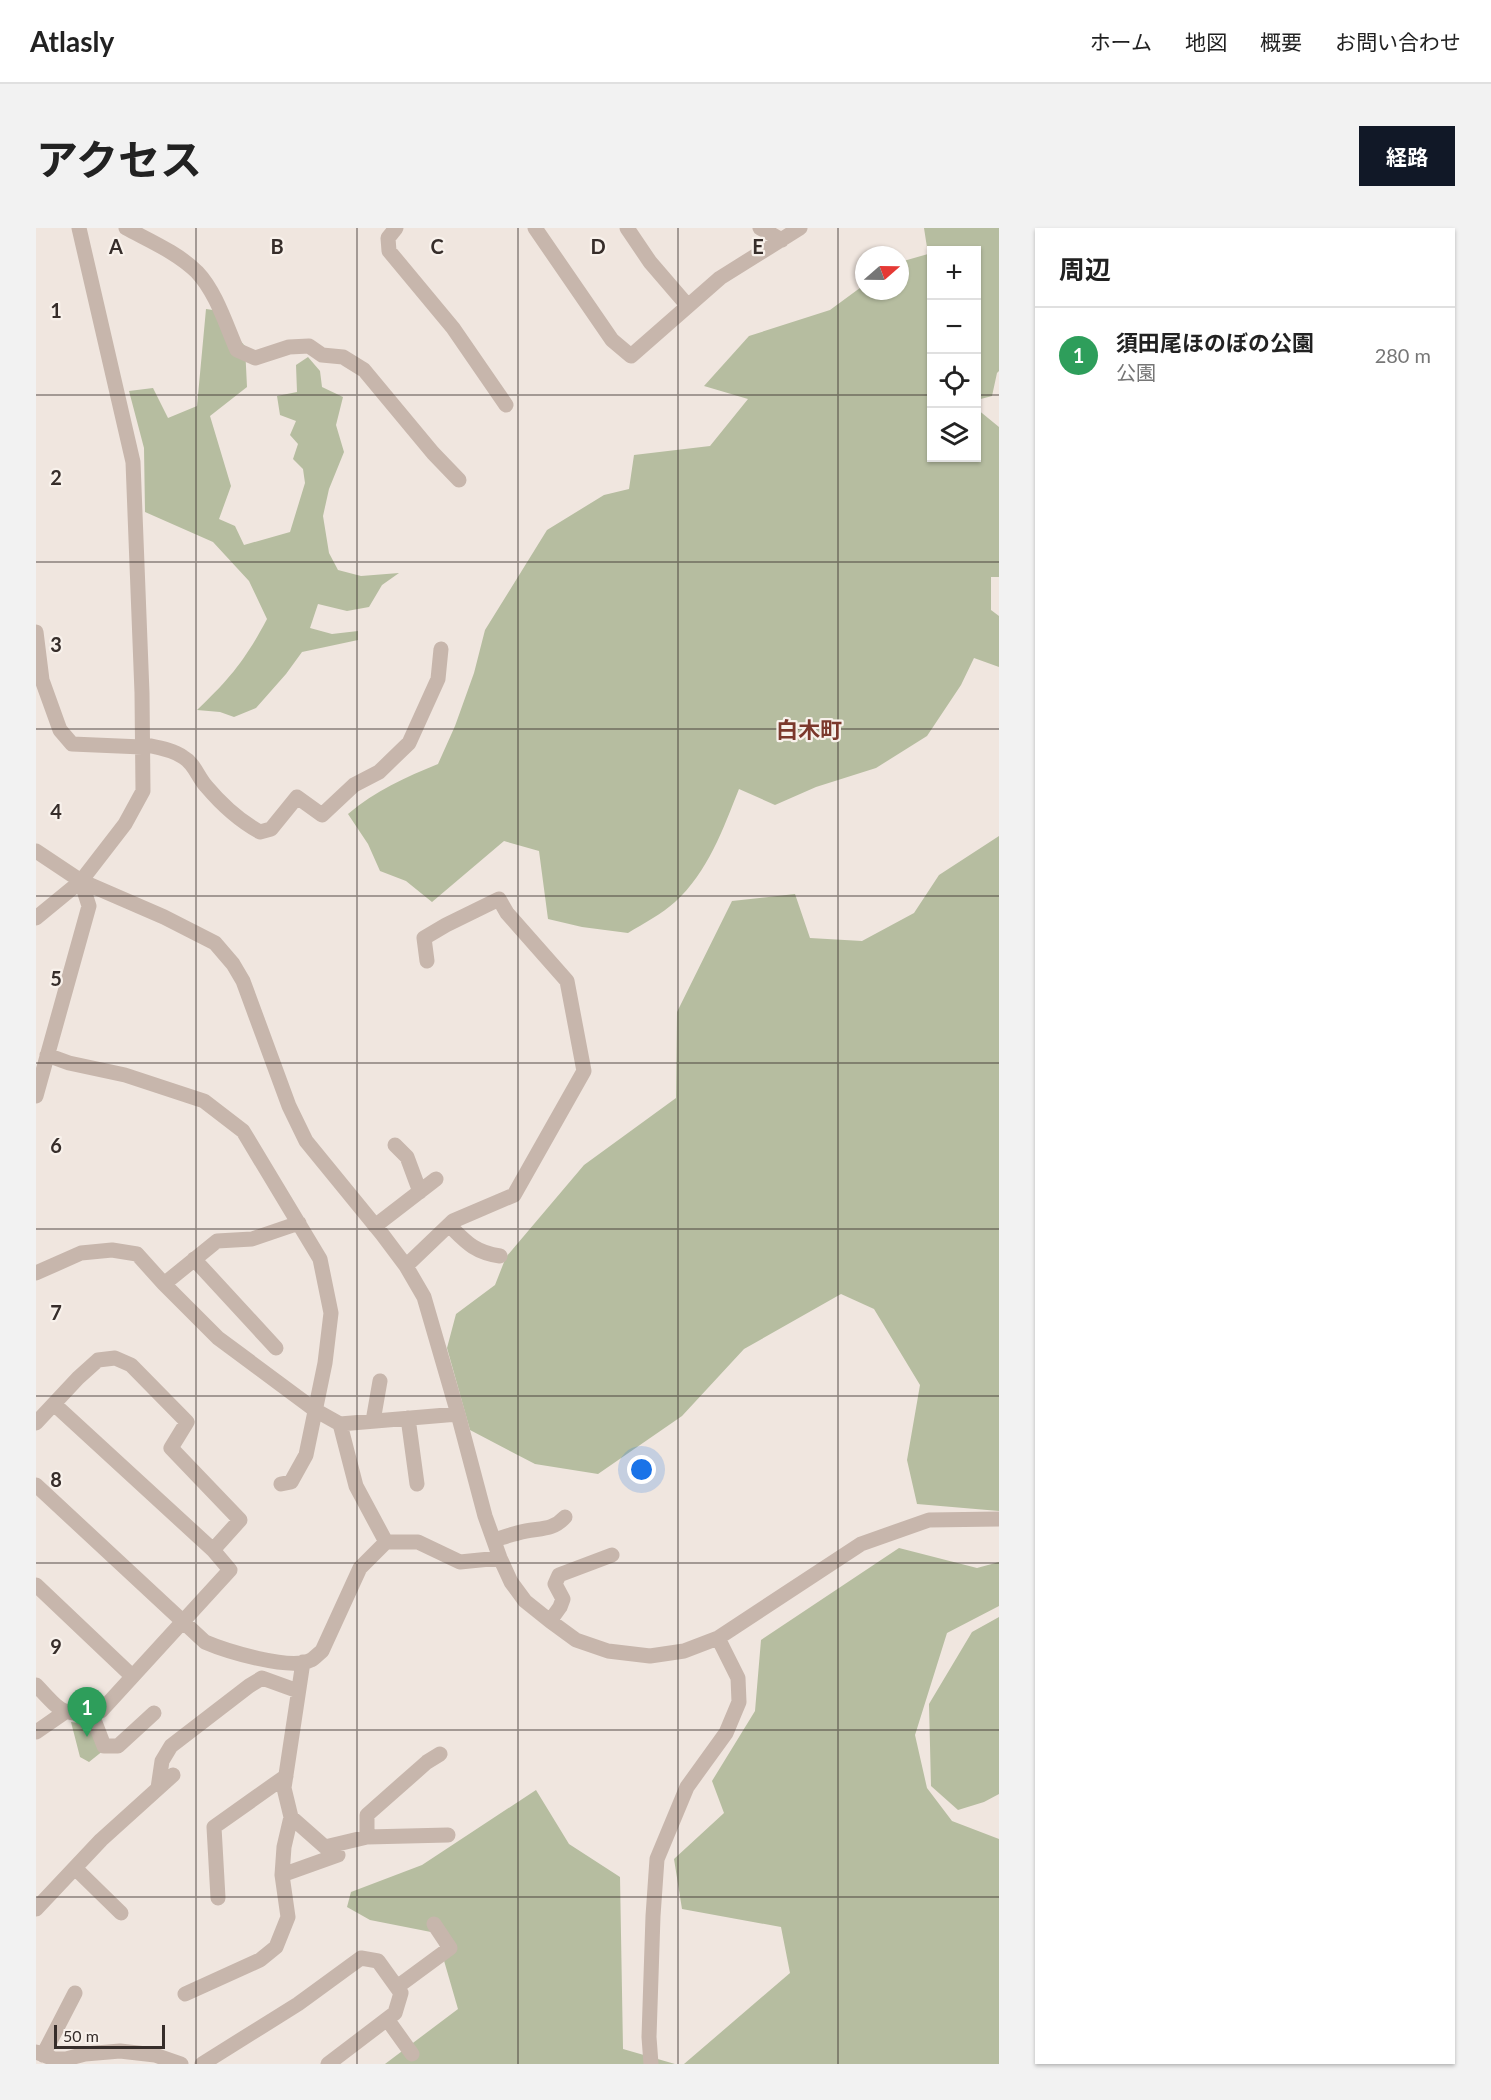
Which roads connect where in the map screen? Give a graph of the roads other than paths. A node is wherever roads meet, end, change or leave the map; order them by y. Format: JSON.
{"nodes":[{"id":1,"x":80,"y":228,"type":"edge"},
{"id":2,"x":126,"y":228,"type":"edge"},
{"id":3,"x":396,"y":228,"type":"edge"},
{"id":4,"x":535,"y":228,"type":"edge"},
{"id":5,"x":627,"y":228,"type":"edge"},
{"id":6,"x":760,"y":228,"type":"edge"},
{"id":7,"x":800,"y":228,"type":"edge"},
{"id":8,"x":782,"y":240,"type":"junction"},
{"id":9,"x":687,"y":305,"type":"junction"},
{"id":10,"x":506,"y":405,"type":"dead end"},
{"id":11,"x":459,"y":480,"type":"dead end"},
{"id":12,"x":36,"y":632,"type":"edge"},
{"id":13,"x":441,"y":649,"type":"dead end"},
{"id":14,"x":142,"y":745,"type":"junction"},
{"id":15,"x":36,"y":851,"type":"edge"},
{"id":16,"x":81,"y":881,"type":"junction"},
{"id":17,"x":36,"y":918,"type":"edge"},
{"id":18,"x":427,"y":961,"type":"dead end"},
{"id":19,"x":47,"y":1055,"type":"junction"},
{"id":20,"x":36,"y":1096,"type":"edge"},
{"id":21,"x":395,"y":1145,"type":"dead end"},
{"id":22,"x":436,"y":1179,"type":"dead end"},
{"id":23,"x":420,"y":1191,"type":"junction"},
{"id":24,"x":299,"y":1223,"type":"junction"},
{"id":25,"x":449,"y":1225,"type":"junction"},
{"id":26,"x":375,"y":1226,"type":"junction"},
{"id":27,"x":500,"y":1256,"type":"dead end"},
{"id":28,"x":194,"y":1259,"type":"junction"},
{"id":29,"x":406,"y":1266,"type":"junction"},
{"id":30,"x":36,"y":1273,"type":"edge"},
{"id":31,"x":164,"y":1284,"type":"junction"},
{"id":32,"x":276,"y":1348,"type":"dead end"},
{"id":33,"x":380,"y":1381,"type":"dead end"},
{"id":34,"x":54,"y":1404,"type":"junction"},
{"id":35,"x":315,"y":1410,"type":"junction"},
{"id":36,"x":458,"y":1414,"type":"junction"},
{"id":37,"x":408,"y":1418,"type":"junction"},
{"id":38,"x":374,"y":1421,"type":"junction"},
{"id":39,"x":36,"y":1423,"type":"edge"},
{"id":40,"x":340,"y":1424,"type":"junction"},
{"id":41,"x":281,"y":1484,"type":"dead end"},
{"id":42,"x":417,"y":1484,"type":"dead end"},
{"id":43,"x":36,"y":1485,"type":"edge"},
{"id":44,"x":565,"y":1517,"type":"dead end"},
{"id":45,"x":999,"y":1519,"type":"edge"},
{"id":46,"x":494,"y":1540,"type":"junction"},
{"id":47,"x":386,"y":1542,"type":"junction"},
{"id":48,"x":213,"y":1550,"type":"junction"},
{"id":49,"x":612,"y":1555,"type":"dead end"},
{"id":50,"x":500,"y":1558,"type":"junction"},
{"id":51,"x":36,"y":1585,"type":"edge"},
{"id":52,"x":181,"y":1621,"type":"junction"},
{"id":53,"x":550,"y":1622,"type":"junction"},
{"id":54,"x":718,"y":1638,"type":"junction"},
{"id":55,"x":303,"y":1662,"type":"junction"},
{"id":56,"x":132,"y":1676,"type":"junction"},
{"id":57,"x":36,"y":1685,"type":"edge"},
{"id":58,"x":298,"y":1691,"type":"junction"},
{"id":59,"x":65,"y":1712,"type":"junction"},
{"id":60,"x":91,"y":1712,"type":"junction"},
{"id":61,"x":154,"y":1713,"type":"dead end"},
{"id":62,"x":36,"y":1732,"type":"edge"},
{"id":63,"x":440,"y":1754,"type":"dead end"},
{"id":64,"x":173,"y":1775,"type":"dead end"},
{"id":65,"x":286,"y":1776,"type":"junction"},
{"id":66,"x":158,"y":1788,"type":"junction"},
{"id":67,"x":291,"y":1817,"type":"junction"},
{"id":68,"x":448,"y":1835,"type":"dead end"},
{"id":69,"x":368,"y":1836,"type":"junction"},
{"id":70,"x":338,"y":1855,"type":"dead end"},
{"id":71,"x":75,"y":1868,"type":"junction"},
{"id":72,"x":282,"y":1875,"type":"junction"},
{"id":73,"x":218,"y":1898,"type":"dead end"},
{"id":74,"x":36,"y":1910,"type":"edge"},
{"id":75,"x":121,"y":1912,"type":"dead end"},
{"id":76,"x":434,"y":1924,"type":"dead end"},
{"id":77,"x":397,"y":1987,"type":"junction"},
{"id":78,"x":75,"y":1993,"type":"dead end"},
{"id":79,"x":185,"y":1994,"type":"dead end"},
{"id":80,"x":387,"y":2019,"type":"junction"},
{"id":81,"x":412,"y":2054,"type":"dead end"},
{"id":82,"x":47,"y":2058,"type":"edge"},
{"id":83,"x":181,"y":2064,"type":"edge"},
{"id":84,"x":202,"y":2064,"type":"edge"},
{"id":85,"x":328,"y":2064,"type":"edge"},
{"id":86,"x":651,"y":2064,"type":"edge"}],
"edges":[{"from":1,"to":14,"type":"street"},
{"from":2,"to":11,"type":"street"},
{"from":3,"to":10,"type":"street"},
{"from":4,"to":9,"type":"street"},
{"from":5,"to":9,"type":"street"},
{"from":6,"to":8,"type":"street"},
{"from":7,"to":8,"type":"street"},
{"from":8,"to":9,"type":"street"},
{"from":12,"to":14,"type":"street"},
{"from":13,"to":14,"type":"street"},
{"from":14,"to":16,"type":"street"},
{"from":15,"to":16,"type":"street"},
{"from":16,"to":17,"type":"street"},
{"from":16,"to":19,"type":"street"},
{"from":16,"to":26,"type":"street"},
{"from":18,"to":25,"type":"street"},
{"from":19,"to":20,"type":"street"},
{"from":19,"to":24,"type":"street"},
{"from":21,"to":23,"type":"street"},
{"from":22,"to":23,"type":"street"},
{"from":23,"to":26,"type":"street"},
{"from":24,"to":28,"type":"street"},
{"from":24,"to":35,"type":"street"},
{"from":25,"to":27,"type":"street"},
{"from":25,"to":29,"type":"street"},
{"from":26,"to":29,"type":"street"},
{"from":28,"to":31,"type":"street"},
{"from":28,"to":32,"type":"street"},
{"from":29,"to":36,"type":"street"},
{"from":30,"to":31,"type":"street"},
{"from":31,"to":35,"type":"street"},
{"from":33,"to":38,"type":"street"},
{"from":34,"to":39,"type":"street"},
{"from":34,"to":48,"type":"street"},
{"from":34,"to":48,"type":"street"},
{"from":35,"to":40,"type":"street"},
{"from":35,"to":41,"type":"street"},
{"from":36,"to":37,"type":"street"},
{"from":36,"to":46,"type":"street"},
{"from":37,"to":38,"type":"street"},
{"from":37,"to":42,"type":"street"},
{"from":38,"to":40,"type":"street"},
{"from":40,"to":47,"type":"street"},
{"from":43,"to":52,"type":"street"},
{"from":44,"to":46,"type":"street"},
{"from":45,"to":54,"type":"street"},
{"from":46,"to":50,"type":"street"},
{"from":47,"to":50,"type":"street"},
{"from":47,"to":55,"type":"street"},
{"from":48,"to":52,"type":"street"},
{"from":49,"to":53,"type":"street"},
{"from":50,"to":53,"type":"street"},
{"from":51,"to":56,"type":"street"},
{"from":52,"to":55,"type":"street"},
{"from":52,"to":56,"type":"street"},
{"from":53,"to":54,"type":"street"},
{"from":54,"to":86,"type":"street"},
{"from":55,"to":58,"type":"street"},
{"from":56,"to":60,"type":"street"},
{"from":57,"to":59,"type":"street"},
{"from":58,"to":65,"type":"street"},
{"from":58,"to":66,"type":"street"},
{"from":59,"to":60,"type":"street"},
{"from":59,"to":62,"type":"street"},
{"from":60,"to":61,"type":"street"},
{"from":63,"to":69,"type":"street"},
{"from":64,"to":66,"type":"street"},
{"from":65,"to":67,"type":"street"},
{"from":65,"to":73,"type":"street"},
{"from":66,"to":71,"type":"street"},
{"from":67,"to":69,"type":"street"},
{"from":67,"to":72,"type":"street"},
{"from":68,"to":69,"type":"street"},
{"from":70,"to":72,"type":"street"},
{"from":71,"to":74,"type":"street"},
{"from":71,"to":75,"type":"street"},
{"from":72,"to":79,"type":"street"},
{"from":76,"to":77,"type":"street"},
{"from":77,"to":80,"type":"street"},
{"from":77,"to":84,"type":"street"},
{"from":78,"to":82,"type":"street"},
{"from":80,"to":81,"type":"street"},
{"from":80,"to":85,"type":"street"},
{"from":82,"to":83,"type":"street"}]}
